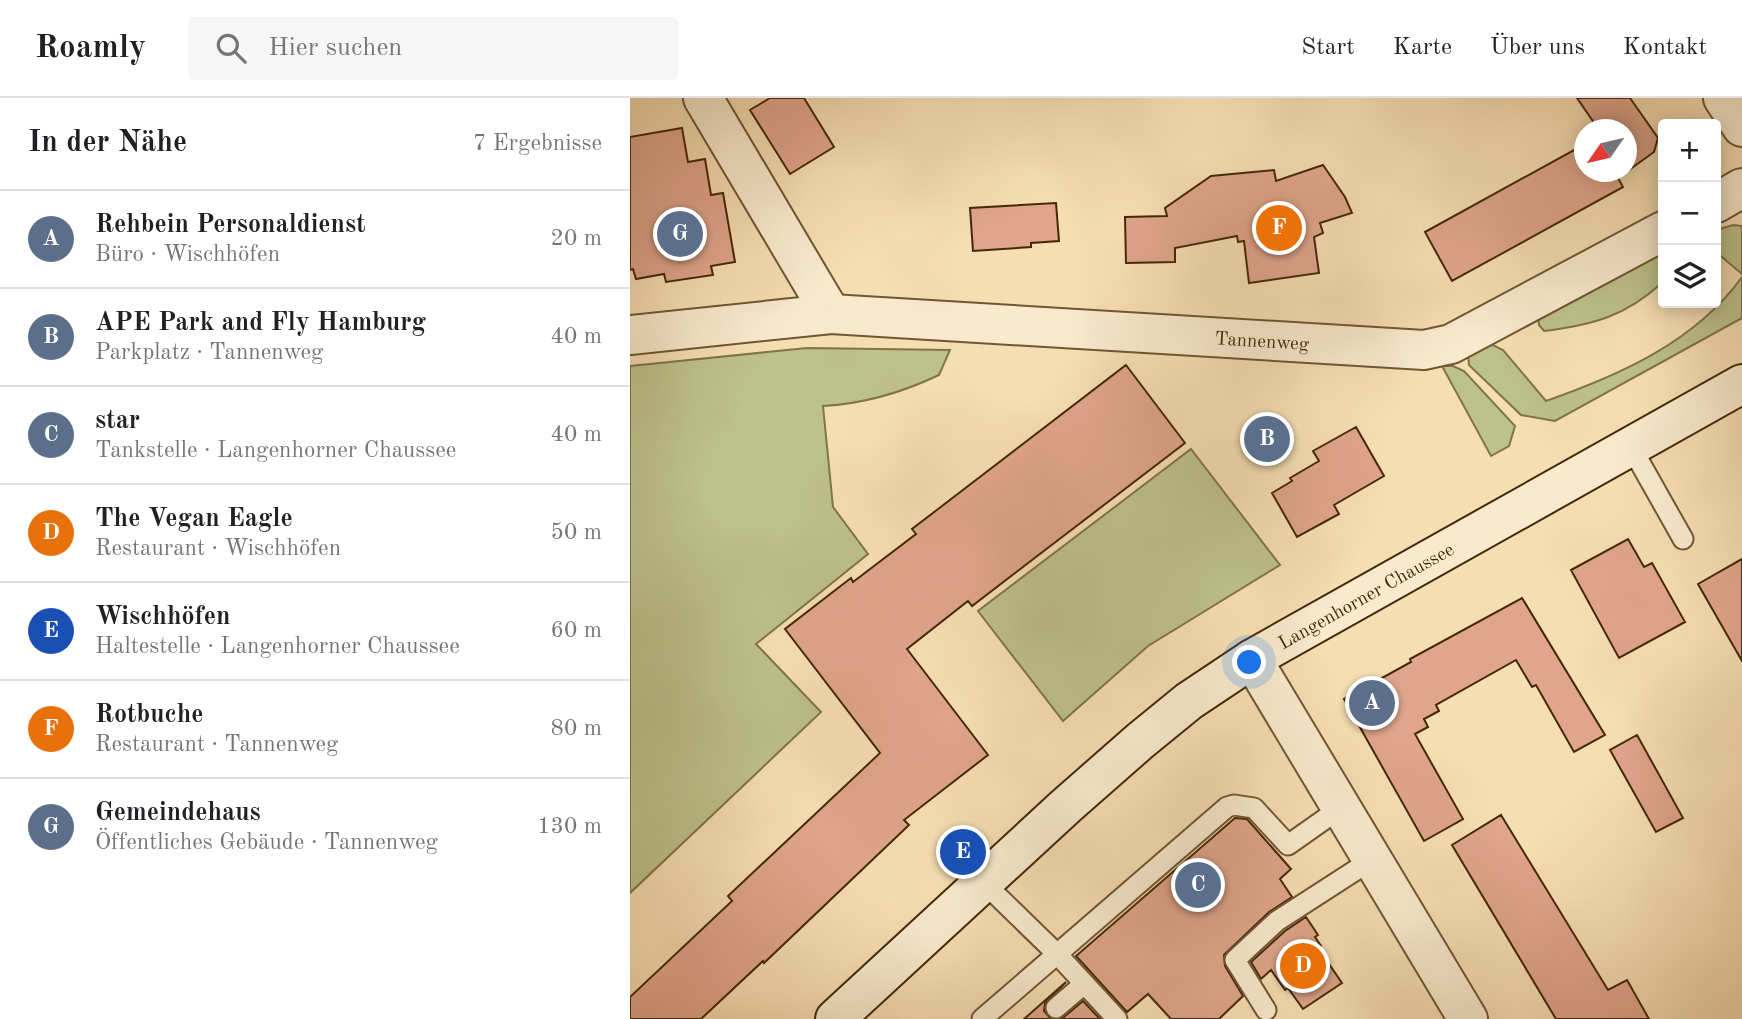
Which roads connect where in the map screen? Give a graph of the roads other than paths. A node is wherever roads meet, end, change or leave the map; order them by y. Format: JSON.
{"nodes":[{"id":1,"x":703,"y":98,"type":"edge"},
{"id":2,"x":1723,"y":98,"type":"edge"},
{"id":3,"x":1742,"y":127,"type":"edge"},
{"id":4,"x":1742,"y":188,"type":"edge"},
{"id":5,"x":1721,"y":199,"type":"edge"},
{"id":6,"x":1658,"y":234,"type":"edge"},
{"id":7,"x":831,"y":314,"type":"junction"},
{"id":8,"x":630,"y":335,"type":"edge"},
{"id":9,"x":1742,"y":384,"type":"edge"},
{"id":10,"x":1630,"y":445,"type":"junction"},
{"id":11,"x":1684,"y":539,"type":"dead end"},
{"id":12,"x":1252,"y":659,"type":"junction"},
{"id":13,"x":1342,"y":807,"type":"junction"},
{"id":14,"x":1373,"y":859,"type":"junction"},
{"id":15,"x":983,"y":882,"type":"junction"},
{"id":16,"x":1057,"y":954,"type":"junction"},
{"id":17,"x":1084,"y":984,"type":"junction"},
{"id":18,"x":1056,"y":1008,"type":"dead end"},
{"id":19,"x":1266,"y":1010,"type":"dead end"},
{"id":20,"x":835,"y":1019,"type":"edge"},
{"id":21,"x":982,"y":1019,"type":"edge"},
{"id":22,"x":1117,"y":1019,"type":"edge"},
{"id":23,"x":1468,"y":1019,"type":"edge"}],
"edges":[{"from":1,"to":7,"type":"street"},
{"from":2,"to":3,"type":"street"},
{"from":4,"to":5,"type":"street"},
{"from":6,"to":7,"type":"street","name":"Tannenweg"},
{"from":7,"to":8,"type":"street","name":"Tannenweg"},
{"from":9,"to":10,"type":"street","name":"Langenhorner Chaussee"},
{"from":10,"to":11,"type":"lane"},
{"from":10,"to":12,"type":"street","name":"Langenhorner Chaussee"},
{"from":12,"to":13,"type":"street"},
{"from":12,"to":15,"type":"street","name":"Langenhorner Chaussee"},
{"from":13,"to":14,"type":"street"},
{"from":13,"to":16,"type":"lane"},
{"from":14,"to":19,"type":"lane"},
{"from":14,"to":23,"type":"street"},
{"from":15,"to":16,"type":"lane"},
{"from":15,"to":20,"type":"street","name":"Langenhorner Chaussee"},
{"from":16,"to":17,"type":"lane"},
{"from":16,"to":21,"type":"lane"},
{"from":17,"to":18,"type":"lane"},
{"from":17,"to":22,"type":"lane"}]}
